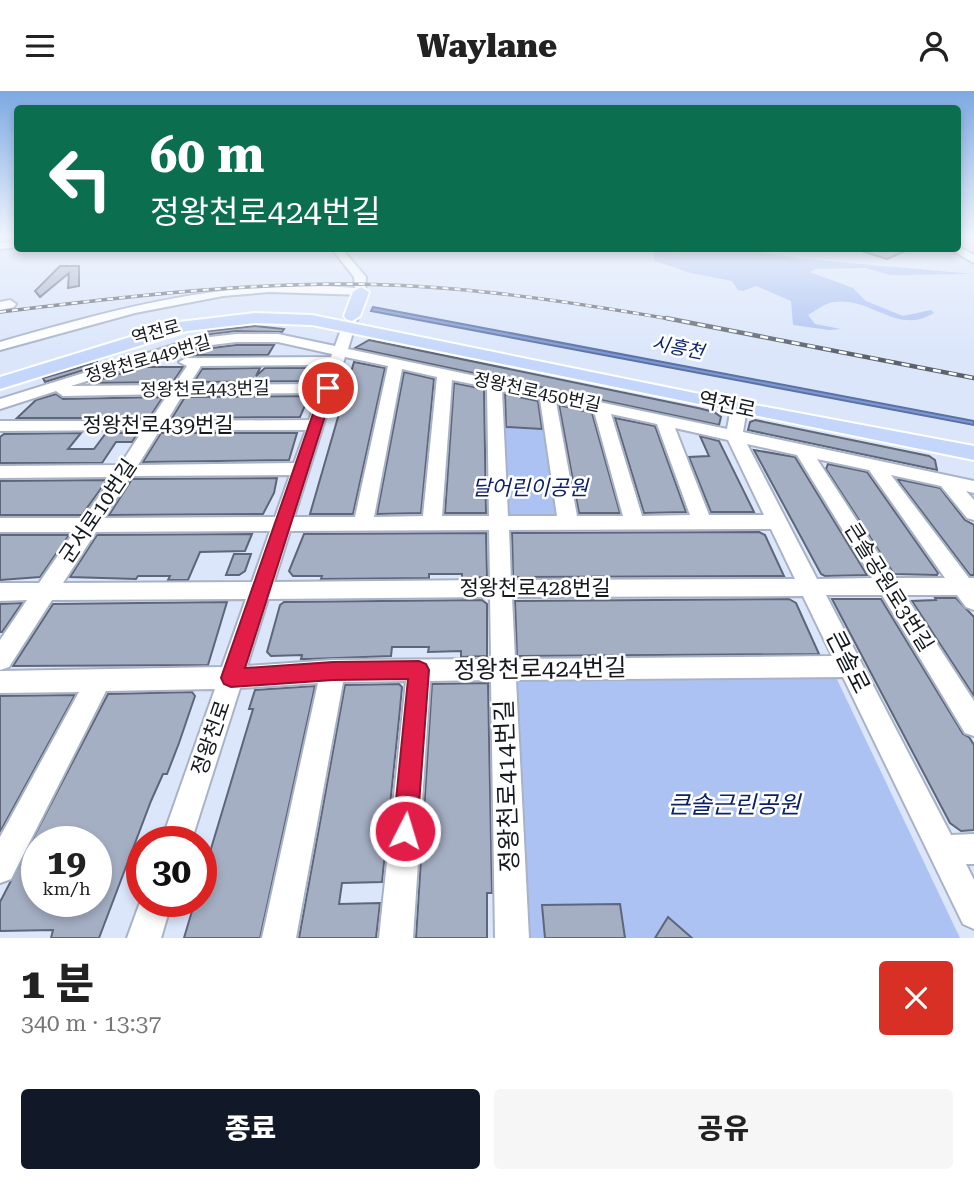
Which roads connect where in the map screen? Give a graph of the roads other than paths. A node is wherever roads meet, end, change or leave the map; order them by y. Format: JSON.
{"nodes":[{"id":1,"x":360,"y":277,"type":"edge"},
{"id":2,"x":361,"y":292,"type":"junction"},
{"id":3,"x":350,"y":322,"type":"junction"},
{"id":4,"x":0,"y":346,"type":"edge"},
{"id":5,"x":339,"y":355,"type":"junction"},
{"id":6,"x":396,"y":361,"type":"junction"},
{"id":7,"x":132,"y":362,"type":"junction"},
{"id":8,"x":197,"y":362,"type":"junction"},
{"id":9,"x":29,"y":372,"type":"junction"},
{"id":10,"x":444,"y":372,"type":"junction"},
{"id":11,"x":0,"y":381,"type":"edge"},
{"id":12,"x":494,"y":383,"type":"junction"},
{"id":13,"x":328,"y":388,"type":"junction"},
{"id":14,"x":179,"y":390,"type":"junction"},
{"id":15,"x":40,"y":391,"type":"junction"},
{"id":16,"x":547,"y":394,"type":"junction"},
{"id":17,"x":0,"y":404,"type":"edge"},
{"id":18,"x":601,"y":406,"type":"junction"},
{"id":19,"x":739,"y":408,"type":"junction"},
{"id":20,"x":663,"y":419,"type":"junction"},
{"id":21,"x":155,"y":425,"type":"junction"},
{"id":22,"x":316,"y":425,"type":"junction"},
{"id":23,"x":2,"y":428,"type":"edge"},
{"id":24,"x":734,"y":435,"type":"junction"},
{"id":25,"x":803,"y":450,"type":"junction"},
{"id":26,"x":974,"y":453,"type":"edge"},
{"id":27,"x":874,"y":465,"type":"junction"},
{"id":28,"x":301,"y":469,"type":"junction"},
{"id":29,"x":125,"y":471,"type":"junction"},
{"id":30,"x":0,"y":472,"type":"edge"},
{"id":31,"x":947,"y":481,"type":"junction"},
{"id":32,"x":974,"y":487,"type":"edge"},
{"id":33,"x":974,"y":513,"type":"edge"},
{"id":34,"x":568,"y":522,"type":"junction"},
{"id":35,"x":634,"y":522,"type":"junction"},
{"id":36,"x":702,"y":522,"type":"junction"},
{"id":37,"x":778,"y":522,"type":"junction"},
{"id":38,"x":363,"y":523,"type":"junction"},
{"id":39,"x":432,"y":523,"type":"junction"},
{"id":40,"x":499,"y":523,"type":"junction"},
{"id":41,"x":0,"y":524,"type":"edge"},
{"id":42,"x":89,"y":524,"type":"junction"},
{"id":43,"x":282,"y":524,"type":"junction"},
{"id":44,"x":888,"y":586,"type":"junction"},
{"id":45,"x":810,"y":587,"type":"junction"},
{"id":46,"x":501,"y":589,"type":"junction"},
{"id":47,"x":260,"y":590,"type":"junction"},
{"id":48,"x":44,"y":591,"type":"junction"},
{"id":49,"x":970,"y":591,"type":"edge"},
{"id":50,"x":0,"y":592,"type":"edge"},
{"id":51,"x":0,"y":660,"type":"edge"},
{"id":52,"x":850,"y":666,"type":"junction"},
{"id":53,"x":503,"y":669,"type":"junction"},
{"id":54,"x":419,"y":670,"type":"junction"},
{"id":55,"x":333,"y":671,"type":"junction"},
{"id":56,"x":231,"y":678,"type":"junction"},
{"id":57,"x":98,"y":681,"type":"junction"},
{"id":58,"x":0,"y":682,"type":"edge"},
{"id":59,"x":974,"y":724,"type":"edge"},
{"id":60,"x":181,"y":826,"type":"edge"},
{"id":61,"x":974,"y":849,"type":"edge"},
{"id":62,"x":942,"y":850,"type":"junction"},
{"id":63,"x":0,"y":868,"type":"edge"},
{"id":64,"x":974,"y":913,"type":"edge"},
{"id":65,"x":151,"y":917,"type":"edge"},
{"id":66,"x":144,"y":938,"type":"edge"},
{"id":67,"x":279,"y":938,"type":"edge"},
{"id":68,"x":396,"y":938,"type":"edge"},
{"id":69,"x":512,"y":938,"type":"edge"}],
"edges":[{"from":1,"to":2,"type":"street"},
{"from":2,"to":3,"type":"main road"},
{"from":2,"to":4,"type":"street"},
{"from":3,"to":5,"type":"street","name":"정왕천로"},
{"from":3,"to":9,"type":"main road","name":"역전로"},
{"from":3,"to":19,"type":"main road","name":"역전로"},
{"from":5,"to":6,"type":"street","name":"정왕천로450번길"},
{"from":5,"to":7,"type":"street","name":"정왕천로449번길"},
{"from":5,"to":8,"type":"street"},
{"from":5,"to":13,"type":"street","name":"정왕천로"},
{"from":6,"to":10,"type":"street","name":"정왕천로450번길"},
{"from":6,"to":38,"type":"street"},
{"from":7,"to":8,"type":"street"},
{"from":7,"to":15,"type":"street","name":"정왕천로449번길"},
{"from":8,"to":14,"type":"street","name":"군서로10번길"},
{"from":9,"to":11,"type":"main road","name":"역전로"},
{"from":9,"to":15,"type":"street"},
{"from":10,"to":12,"type":"street","name":"정왕천로450번길"},
{"from":10,"to":39,"type":"street"},
{"from":12,"to":16,"type":"street","name":"정왕천로450번길"},
{"from":12,"to":40,"type":"street","name":"정왕천로414번길"},
{"from":13,"to":14,"type":"street","name":"정왕천로443번길"},
{"from":13,"to":22,"type":"street","name":"정왕천로"},
{"from":14,"to":15,"type":"street","name":"정왕천로443번길"},
{"from":14,"to":21,"type":"street","name":"군서로10번길"},
{"from":15,"to":17,"type":"street","name":"정왕천로449번길"},
{"from":15,"to":23,"type":"street"},
{"from":16,"to":18,"type":"street","name":"정왕천로450번길"},
{"from":16,"to":34,"type":"street"},
{"from":18,"to":20,"type":"street","name":"정왕천로450번길"},
{"from":18,"to":35,"type":"street"},
{"from":19,"to":24,"type":"street"},
{"from":19,"to":26,"type":"main road","name":"역전로"},
{"from":20,"to":24,"type":"street","name":"정왕천로450번길"},
{"from":20,"to":36,"type":"street"},
{"from":21,"to":22,"type":"street","name":"정왕천로439번길"},
{"from":21,"to":23,"type":"street","name":"정왕천로439번길"},
{"from":21,"to":29,"type":"street","name":"군서로10번길"},
{"from":22,"to":28,"type":"street","name":"정왕천로"},
{"from":24,"to":25,"type":"street","name":"정왕천로450번길"},
{"from":24,"to":37,"type":"street","name":"큰솔로"},
{"from":25,"to":27,"type":"street","name":"정왕천로450번길"},
{"from":25,"to":44,"type":"street","name":"큰솔공원로3번길"},
{"from":27,"to":31,"type":"street","name":"정왕천로450번길"},
{"from":27,"to":49,"type":"street"},
{"from":28,"to":29,"type":"street"},
{"from":28,"to":43,"type":"street","name":"정왕천로"},
{"from":29,"to":30,"type":"street"},
{"from":29,"to":42,"type":"street","name":"군서로10번길"},
{"from":31,"to":32,"type":"street","name":"정왕천로450번길"},
{"from":31,"to":33,"type":"street"},
{"from":34,"to":35,"type":"street"},
{"from":34,"to":40,"type":"street"},
{"from":35,"to":36,"type":"street"},
{"from":36,"to":37,"type":"street"},
{"from":37,"to":45,"type":"street","name":"큰솔로"},
{"from":38,"to":39,"type":"street"},
{"from":38,"to":43,"type":"street"},
{"from":39,"to":40,"type":"street"},
{"from":40,"to":46,"type":"street","name":"정왕천로414번길"},
{"from":41,"to":42,"type":"street"},
{"from":42,"to":43,"type":"street"},
{"from":42,"to":48,"type":"street","name":"군서로10번길"},
{"from":43,"to":47,"type":"street","name":"정왕천로"},
{"from":44,"to":45,"type":"street","name":"정왕천로428번길"},
{"from":44,"to":49,"type":"street","name":"정왕천로428번길"},
{"from":44,"to":59,"type":"street","name":"큰솔공원로3번길"},
{"from":45,"to":46,"type":"street","name":"정왕천로428번길"},
{"from":45,"to":52,"type":"street","name":"큰솔로"},
{"from":46,"to":47,"type":"street","name":"정왕천로428번길"},
{"from":46,"to":53,"type":"street","name":"정왕천로414번길"},
{"from":47,"to":48,"type":"street","name":"정왕천로428번길"},
{"from":47,"to":56,"type":"street","name":"정왕천로"},
{"from":48,"to":50,"type":"street","name":"정왕천로428번길"},
{"from":48,"to":51,"type":"street","name":"군서로10번길"},
{"from":52,"to":53,"type":"street","name":"정왕천로424번길"},
{"from":52,"to":62,"type":"street","name":"큰솔로"},
{"from":53,"to":54,"type":"street","name":"정왕천로424번길"},
{"from":53,"to":69,"type":"street","name":"정왕천로414번길"},
{"from":54,"to":55,"type":"street","name":"정왕천로424번길"},
{"from":54,"to":68,"type":"street"},
{"from":55,"to":56,"type":"street","name":"정왕천로424번길"},
{"from":55,"to":67,"type":"street"},
{"from":56,"to":57,"type":"street","name":"정왕천로424번길"},
{"from":56,"to":60,"type":"street","name":"정왕천로"},
{"from":57,"to":58,"type":"street","name":"정왕천로424번길"},
{"from":57,"to":63,"type":"street"},
{"from":61,"to":62,"type":"street"},
{"from":62,"to":64,"type":"street","name":"큰솔로"},
{"from":65,"to":66,"type":"street"}]}
